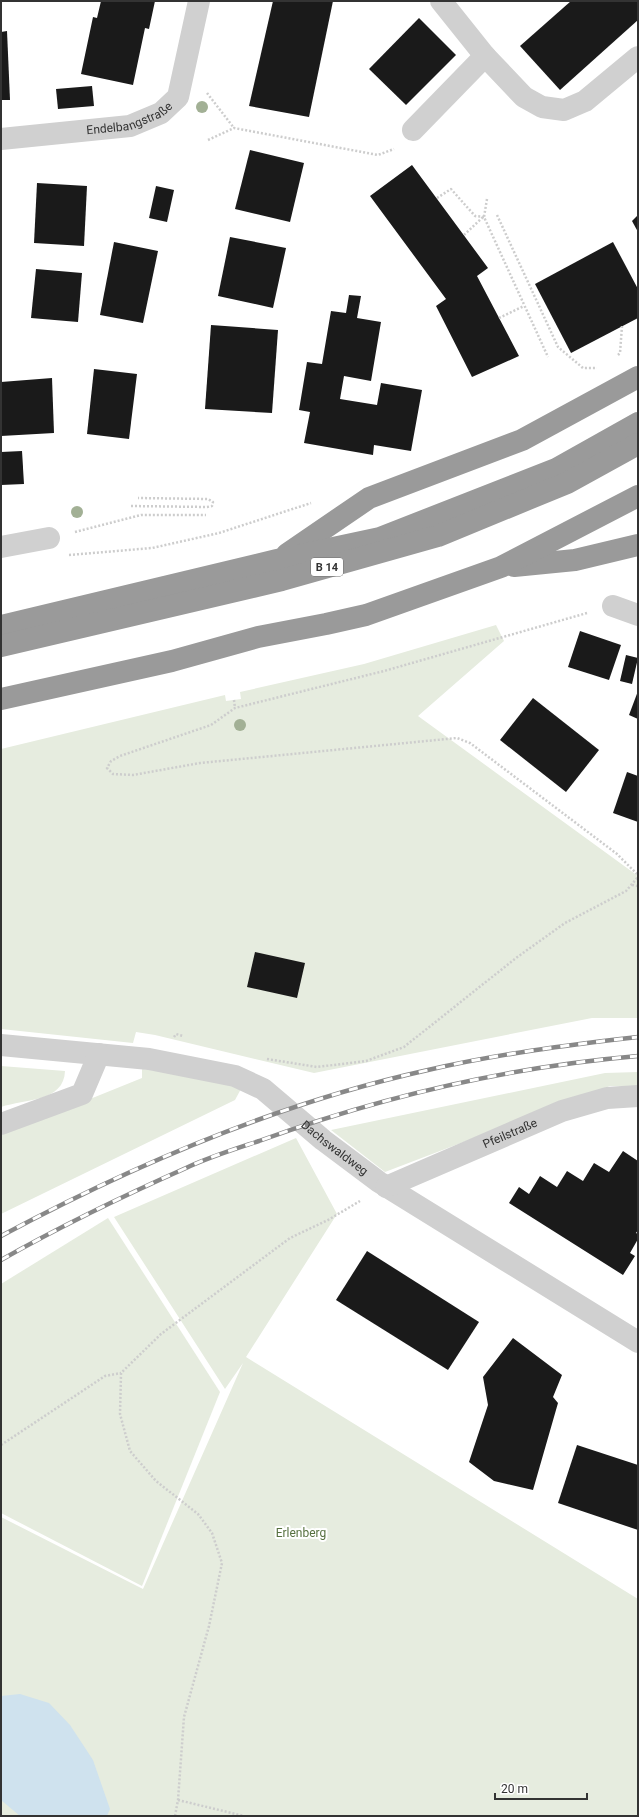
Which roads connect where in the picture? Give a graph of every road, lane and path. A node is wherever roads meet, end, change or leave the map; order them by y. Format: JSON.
{"nodes":[{"id":1,"x":199,"y":1,"type":"edge"},
{"id":2,"x":441,"y":1,"type":"edge"},
{"id":3,"x":485,"y":56,"type":"junction"},
{"id":4,"x":638,"y":57,"type":"edge"},
{"id":5,"x":185,"y":66,"type":"junction"},
{"id":6,"x":234,"y":128,"type":"junction"},
{"id":7,"x":413,"y":130,"type":"joint"},
{"id":8,"x":1,"y":139,"type":"edge"},
{"id":9,"x":208,"y":140,"type":"dead end"},
{"id":10,"x":437,"y":198,"type":"dead end"},
{"id":11,"x":487,"y":199,"type":"dead end"},
{"id":12,"x":497,"y":215,"type":"dead end"},
{"id":13,"x":484,"y":217,"type":"junction"},
{"id":14,"x":464,"y":235,"type":"dead end"},
{"id":15,"x":524,"y":306,"type":"junction"},
{"id":16,"x":500,"y":318,"type":"dead end"},
{"id":17,"x":622,"y":326,"type":"dead end"},
{"id":18,"x":615,"y":356,"type":"dead end"},
{"id":19,"x":548,"y":357,"type":"dead end"},
{"id":20,"x":600,"y":368,"type":"dead end"},
{"id":21,"x":638,"y":377,"type":"edge"},
{"id":22,"x":638,"y":423,"type":"edge"},
{"id":23,"x":638,"y":444,"type":"edge"},
{"id":24,"x":638,"y":496,"type":"edge"},
{"id":25,"x":138,"y":498,"type":"dead end"},
{"id":26,"x":130,"y":506,"type":"dead end"},
{"id":27,"x":206,"y":515,"type":"dead end"},
{"id":28,"x":49,"y":538,"type":"joint"},
{"id":29,"x":638,"y":545,"type":"edge"},
{"id":30,"x":1,"y":547,"type":"edge"},
{"id":31,"x":277,"y":560,"type":"junction"},
{"id":32,"x":501,"y":567,"type":"junction"},
{"id":33,"x":613,"y":606,"type":"joint"},
{"id":34,"x":638,"y":615,"type":"edge"},
{"id":35,"x":1,"y":626,"type":"edge"},
{"id":36,"x":1,"y":646,"type":"edge"},
{"id":37,"x":1,"y":699,"type":"edge"},
{"id":38,"x":234,"y":700,"type":"dead end"},
{"id":39,"x":235,"y":708,"type":"junction"},
{"id":40,"x":638,"y":876,"type":"edge"},
{"id":41,"x":632,"y":885,"type":"junction"},
{"id":42,"x":638,"y":886,"type":"edge"},
{"id":43,"x":191,"y":1038,"type":"dead end"},
{"id":44,"x":173,"y":1042,"type":"dead end"},
{"id":45,"x":1,"y":1045,"type":"edge"},
{"id":46,"x":98,"y":1054,"type":"junction"},
{"id":47,"x":259,"y":1057,"type":"dead end"},
{"id":48,"x":638,"y":1096,"type":"edge"},
{"id":49,"x":1,"y":1124,"type":"edge"},
{"id":50,"x":386,"y":1187,"type":"junction"},
{"id":51,"x":638,"y":1342,"type":"edge"},
{"id":52,"x":121,"y":1373,"type":"junction"},
{"id":53,"x":1,"y":1445,"type":"edge"},
{"id":54,"x":178,"y":1800,"type":"junction"},
{"id":55,"x":175,"y":1816,"type":"edge"},
{"id":56,"x":244,"y":1816,"type":"edge"}],
"edges":[{"from":1,"to":5,"type":"street","name":"Endelbangstraße"},
{"from":2,"to":3,"type":"street"},
{"from":3,"to":4,"type":"street"},
{"from":3,"to":7,"type":"street"},
{"from":5,"to":6,"type":"path"},
{"from":5,"to":8,"type":"street","name":"Endelbangstraße"},
{"from":6,"to":7,"type":"path"},
{"from":6,"to":9,"type":"path"},
{"from":10,"to":13,"type":"path"},
{"from":11,"to":13,"type":"path"},
{"from":12,"to":20,"type":"path"},
{"from":13,"to":14,"type":"path"},
{"from":13,"to":15,"type":"path"},
{"from":15,"to":16,"type":"path"},
{"from":15,"to":19,"type":"path"},
{"from":17,"to":18,"type":"path"},
{"from":21,"to":31,"type":"highway","number":"B 14"},
{"from":22,"to":31,"type":"highway","number":"B 14"},
{"from":23,"to":36,"type":"highway","number":"B 14"},
{"from":24,"to":32,"type":"highway"},
{"from":25,"to":26,"type":"path"},
{"from":27,"to":28,"type":"path"},
{"from":28,"to":30,"type":"street"},
{"from":29,"to":32,"type":"highway"},
{"from":31,"to":35,"type":"highway","number":"B 14"},
{"from":32,"to":37,"type":"highway"},
{"from":33,"to":34,"type":"street"},
{"from":33,"to":39,"type":"path"},
{"from":38,"to":39,"type":"path"},
{"from":39,"to":40,"type":"path"},
{"from":40,"to":41,"type":"path"},
{"from":41,"to":42,"type":"path"},
{"from":41,"to":47,"type":"path"},
{"from":43,"to":44,"type":"path"},
{"from":45,"to":46,"type":"street","name":"Dachswaldweg"},
{"from":46,"to":49,"type":"street"},
{"from":46,"to":50,"type":"street","name":"Dachswaldweg"},
{"from":48,"to":50,"type":"street","name":"Pfeilstraße"},
{"from":50,"to":51,"type":"street","name":"Dachswaldweg"},
{"from":50,"to":52,"type":"path"},
{"from":52,"to":53,"type":"path"},
{"from":52,"to":54,"type":"path"},
{"from":54,"to":55,"type":"path"},
{"from":54,"to":56,"type":"path"}]}
